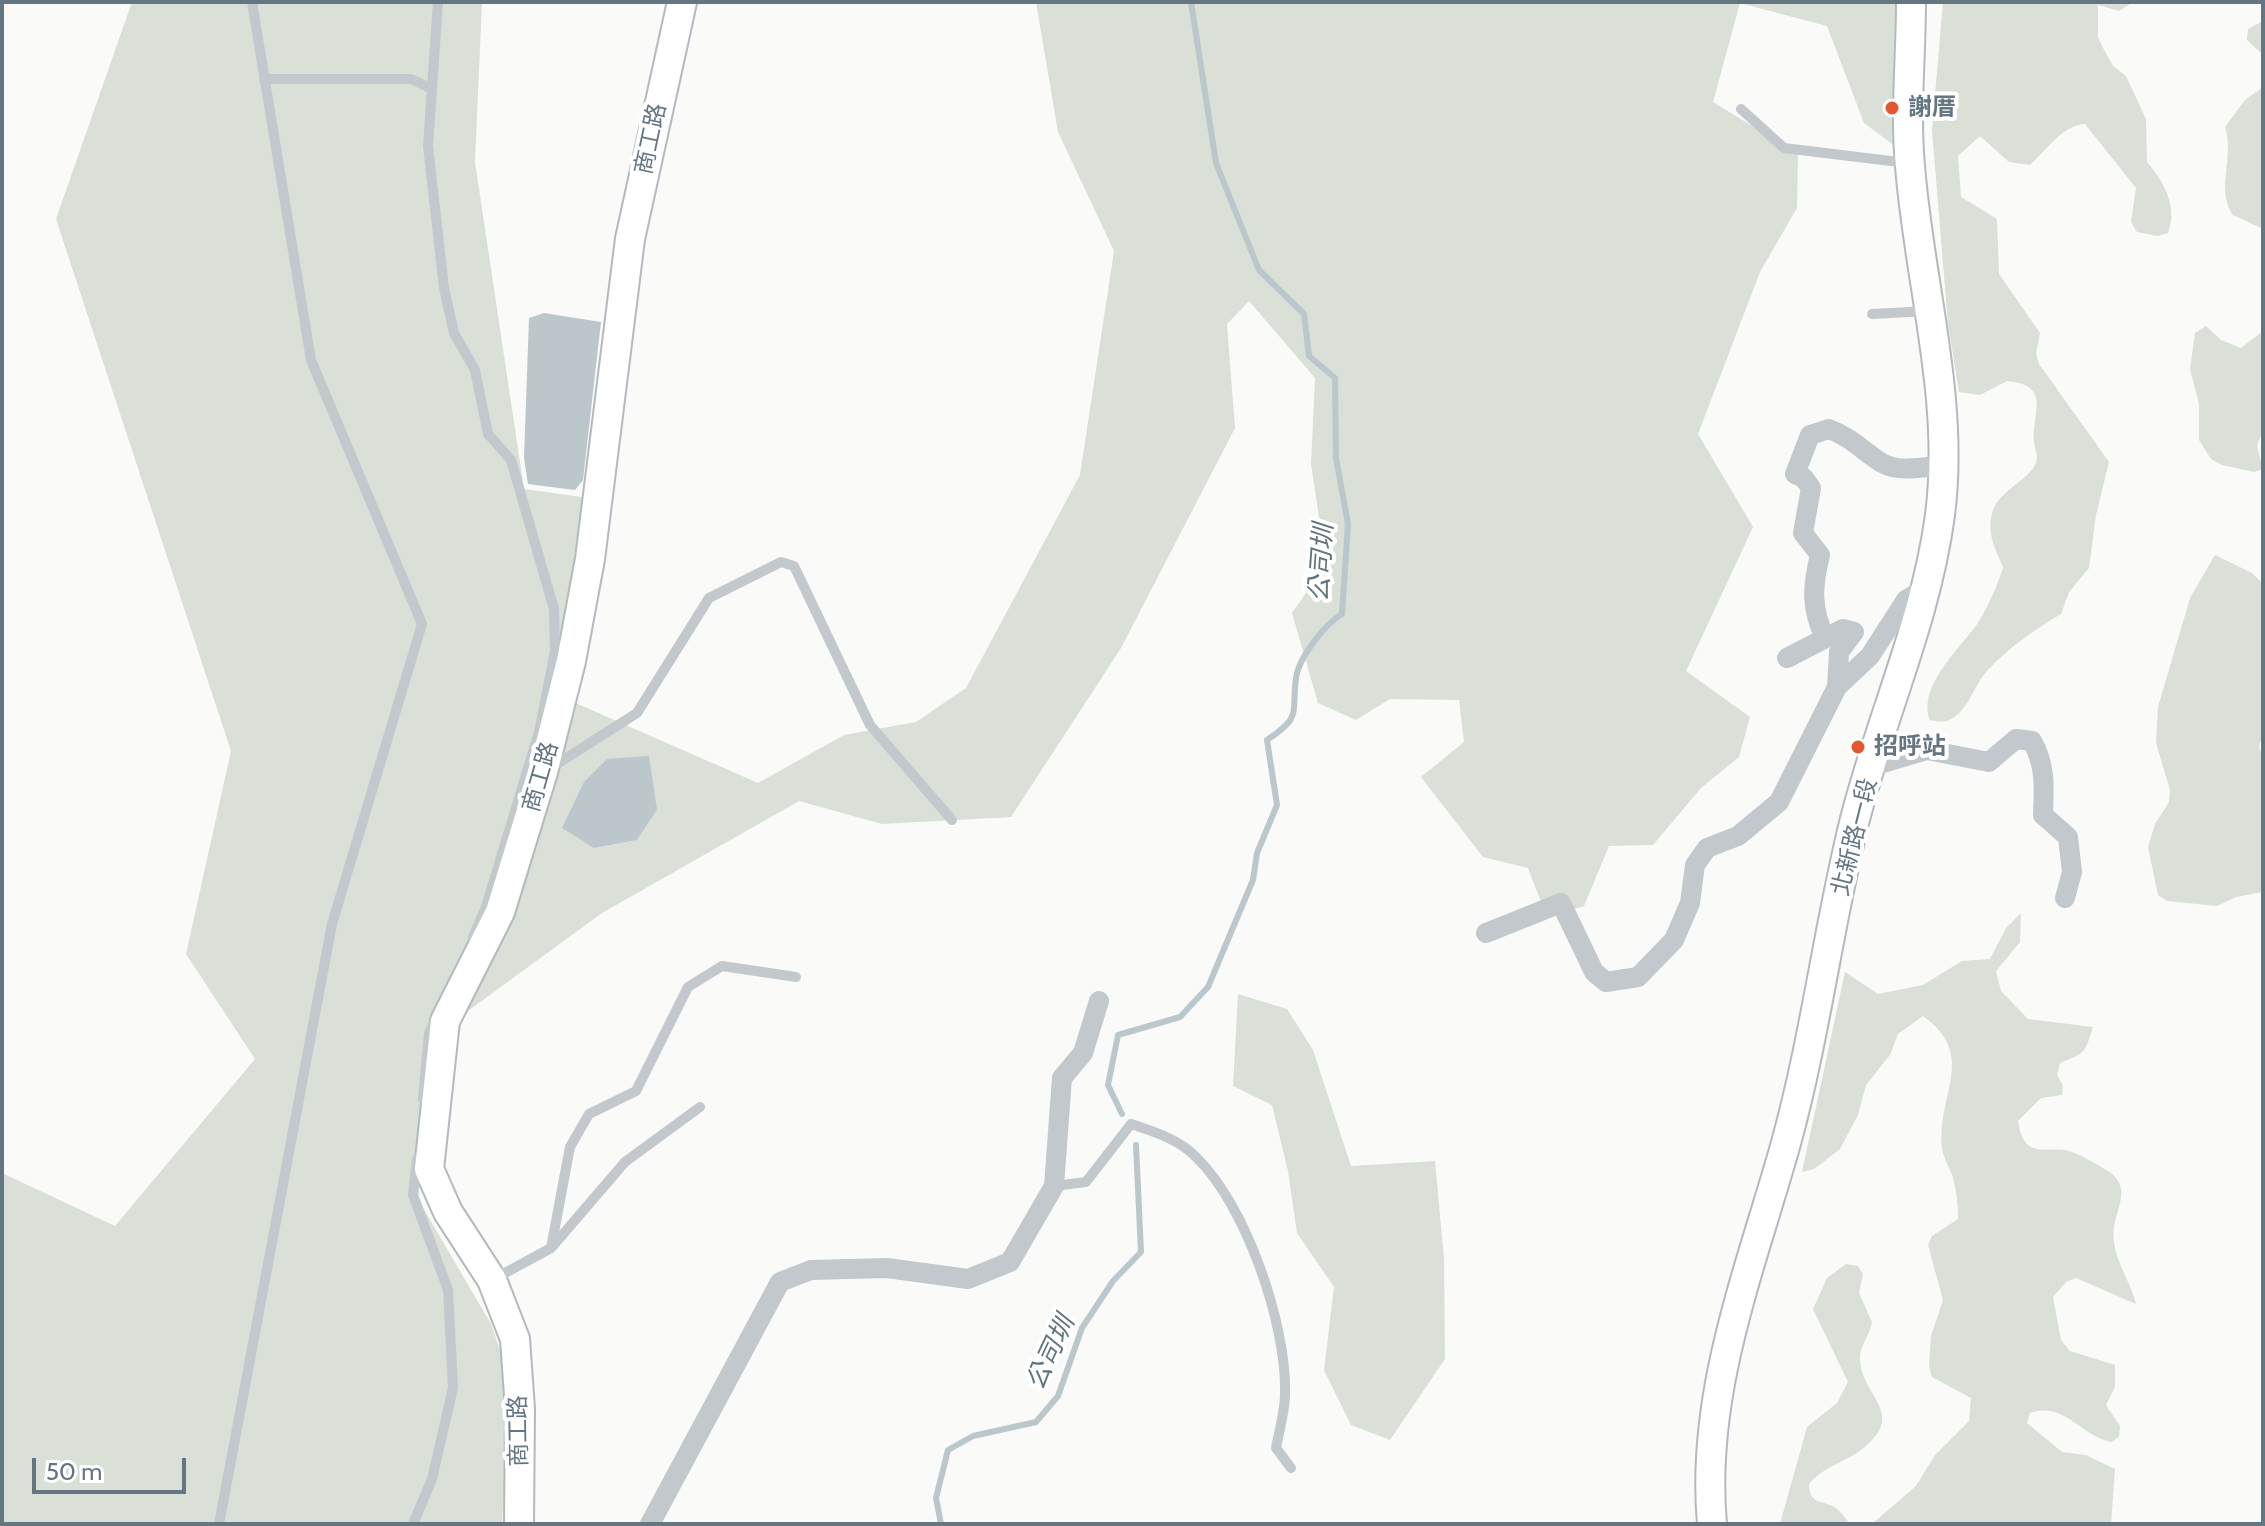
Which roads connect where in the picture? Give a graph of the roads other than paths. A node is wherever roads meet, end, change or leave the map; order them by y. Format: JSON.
{"nodes":[{"id":1,"x":252,"y":2,"type":"edge"},
{"id":2,"x":438,"y":2,"type":"edge"},
{"id":3,"x":682,"y":2,"type":"edge"},
{"id":4,"x":1911,"y":2,"type":"edge"},
{"id":5,"x":264,"y":79,"type":"junction"},
{"id":6,"x":430,"y":88,"type":"junction"},
{"id":7,"x":1741,"y":109,"type":"dead end"},
{"id":8,"x":1909,"y":163,"type":"junction"},
{"id":9,"x":1927,"y":311,"type":"junction"},
{"id":10,"x":1872,"y":314,"type":"dead end"},
{"id":11,"x":1944,"y":465,"type":"junction"},
{"id":12,"x":1925,"y":588,"type":"junction"},
{"id":13,"x":1825,"y":638,"type":"junction"},
{"id":14,"x":1787,"y":658,"type":"dead end"},
{"id":15,"x":1837,"y":687,"type":"junction"},
{"id":16,"x":1873,"y":766,"type":"junction"},
{"id":17,"x":543,"y":772,"type":"junction"},
{"id":18,"x":952,"y":820,"type":"dead end"},
{"id":19,"x":2065,"y":898,"type":"dead end"},
{"id":20,"x":1486,"y":933,"type":"dead end"},
{"id":21,"x":796,"y":977,"type":"dead end"},
{"id":22,"x":1099,"y":1001,"type":"dead end"},
{"id":23,"x":422,"y":1107,"type":"dead end"},
{"id":24,"x":700,"y":1107,"type":"dead end"},
{"id":25,"x":417,"y":1151,"type":"dead end"},
{"id":26,"x":1054,"y":1186,"type":"junction"},
{"id":27,"x":551,"y":1248,"type":"junction"},
{"id":28,"x":492,"y":1280,"type":"junction"},
{"id":29,"x":1291,"y":1468,"type":"dead end"},
{"id":30,"x":219,"y":1524,"type":"edge"},
{"id":31,"x":413,"y":1524,"type":"edge"},
{"id":32,"x":519,"y":1524,"type":"edge"},
{"id":33,"x":650,"y":1524,"type":"edge"},
{"id":34,"x":1712,"y":1524,"type":"edge"}],
"edges":[{"from":1,"to":5,"type":"lane"},
{"from":2,"to":6,"type":"lane"},
{"from":3,"to":17,"type":"street","name":"商工路"},
{"from":4,"to":8,"type":"street","name":"北新路一段"},
{"from":5,"to":6,"type":"lane"},
{"from":5,"to":30,"type":"lane"},
{"from":6,"to":23,"type":"lane"},
{"from":7,"to":8,"type":"lane"},
{"from":8,"to":9,"type":"street","name":"北新路一段"},
{"from":9,"to":10,"type":"lane"},
{"from":9,"to":11,"type":"street","name":"北新路一段"},
{"from":11,"to":12,"type":"street","name":"北新路一段"},
{"from":11,"to":13,"type":"street"},
{"from":12,"to":15,"type":"street"},
{"from":12,"to":16,"type":"street","name":"北新路一段"},
{"from":13,"to":14,"type":"street"},
{"from":13,"to":15,"type":"street"},
{"from":15,"to":20,"type":"street"},
{"from":16,"to":19,"type":"street"},
{"from":16,"to":34,"type":"street","name":"北新路一段"},
{"from":17,"to":18,"type":"lane"},
{"from":17,"to":28,"type":"street","name":"商工路"},
{"from":21,"to":27,"type":"lane"},
{"from":22,"to":26,"type":"street"},
{"from":24,"to":27,"type":"lane"},
{"from":25,"to":31,"type":"lane"},
{"from":26,"to":29,"type":"lane"},
{"from":26,"to":33,"type":"street"},
{"from":27,"to":28,"type":"lane"},
{"from":28,"to":32,"type":"street","name":"商工路"}]}
